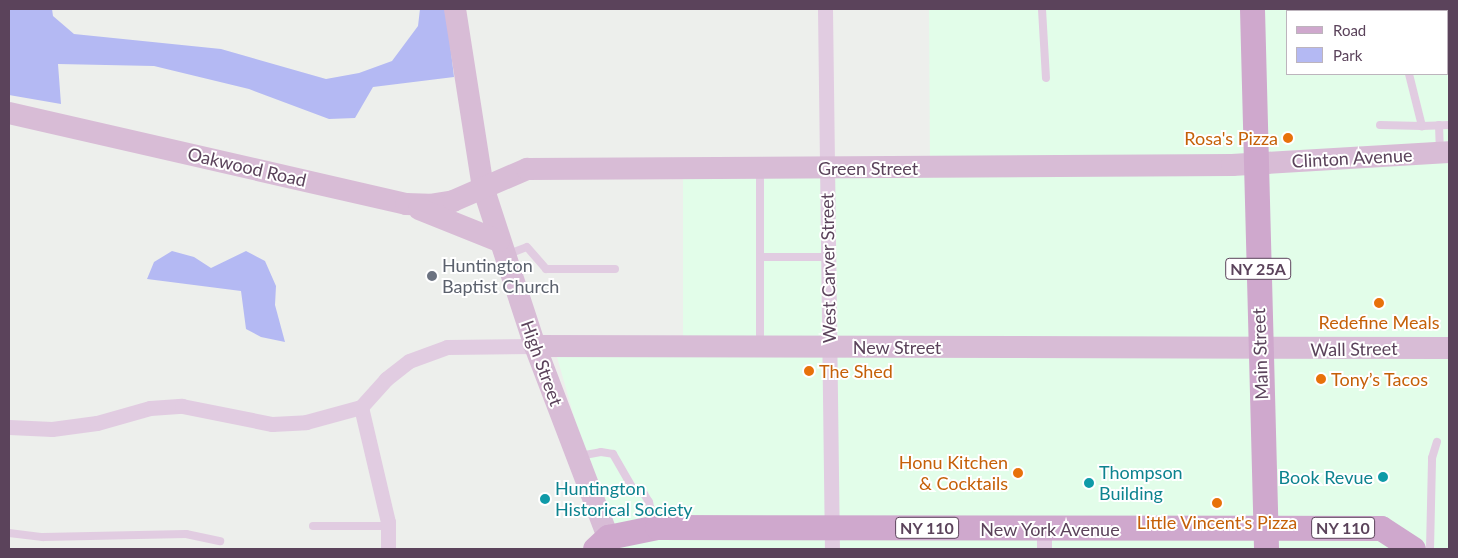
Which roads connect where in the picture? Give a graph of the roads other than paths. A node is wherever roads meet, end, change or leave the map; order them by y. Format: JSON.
{"nodes":[{"id":1,"x":455,"y":9,"type":"edge"},
{"id":2,"x":825,"y":9,"type":"edge"},
{"id":3,"x":1042,"y":9,"type":"edge"},
{"id":4,"x":1252,"y":9,"type":"edge"},
{"id":5,"x":1410,"y":75,"type":"edge"},
{"id":6,"x":1046,"y":78,"type":"dead end"},
{"id":7,"x":9,"y":113,"type":"edge"},
{"id":8,"x":1380,"y":125,"type":"dead end"},
{"id":9,"x":1439,"y":125,"type":"junction"},
{"id":10,"x":1449,"y":125,"type":"edge"},
{"id":11,"x":1422,"y":126,"type":"junction"},
{"id":12,"x":1445,"y":153,"type":"edge"},
{"id":13,"x":1256,"y":164,"type":"junction"},
{"id":14,"x":760,"y":168,"type":"junction"},
{"id":15,"x":826,"y":168,"type":"junction"},
{"id":16,"x":483,"y":187,"type":"junction"},
{"id":17,"x":406,"y":204,"type":"junction"},
{"id":18,"x":502,"y":248,"type":"junction"},
{"id":19,"x":828,"y":257,"type":"junction"},
{"id":20,"x":760,"y":258,"type":"junction"},
{"id":21,"x":615,"y":269,"type":"dead end"},
{"id":22,"x":535,"y":346,"type":"junction"},
{"id":23,"x":760,"y":347,"type":"junction"},
{"id":24,"x":830,"y":347,"type":"junction"},
{"id":25,"x":1449,"y":348,"type":"edge"},
{"id":26,"x":1260,"y":349,"type":"junction"},
{"id":27,"x":361,"y":408,"type":"junction"},
{"id":28,"x":9,"y":427,"type":"edge"},
{"id":29,"x":1437,"y":442,"type":"dead end"},
{"id":30,"x":577,"y":456,"type":"junction"},
{"id":31,"x":313,"y":526,"type":"dead end"},
{"id":32,"x":388,"y":526,"type":"junction"},
{"id":33,"x":655,"y":528,"type":"junction"},
{"id":34,"x":9,"y":533,"type":"edge"},
{"id":35,"x":832,"y":539,"type":"edge"},
{"id":36,"x":1044,"y":539,"type":"edge"},
{"id":37,"x":1265,"y":540,"type":"edge"},
{"id":38,"x":220,"y":541,"type":"dead end"},
{"id":39,"x":608,"y":545,"type":"edge"},
{"id":40,"x":388,"y":549,"type":"edge"},
{"id":41,"x":1414,"y":549,"type":"edge"},
{"id":42,"x":1430,"y":549,"type":"edge"}],
"edges":[{"from":1,"to":16,"type":"street","name":"High Street"},
{"from":2,"to":15,"type":"street","name":"West Carver Street"},
{"from":3,"to":6,"type":"lane"},
{"from":4,"to":13,"type":"main road","name":"Main Street","number":"NY 25A"},
{"from":5,"to":11,"type":"lane"},
{"from":7,"to":17,"type":"street","name":"Oakwood Road"},
{"from":8,"to":11,"type":"lane"},
{"from":9,"to":10,"type":"lane"},
{"from":9,"to":11,"type":"lane"},
{"from":9,"to":12,"type":"lane"},
{"from":12,"to":13,"type":"street","name":"Clinton Avenue"},
{"from":13,"to":15,"type":"street","name":"Green Street"},
{"from":13,"to":26,"type":"main road","name":"Main Street","number":"NY 25A"},
{"from":14,"to":15,"type":"street","name":"Green Street"},
{"from":14,"to":16,"type":"street","name":"Green Street"},
{"from":14,"to":20,"type":"lane"},
{"from":15,"to":19,"type":"street","name":"West Carver Street"},
{"from":16,"to":17,"type":"street","name":"Oakwood Road"},
{"from":16,"to":18,"type":"street","name":"High Street"},
{"from":17,"to":18,"type":"street"},
{"from":18,"to":21,"type":"lane"},
{"from":18,"to":22,"type":"street","name":"High Street"},
{"from":19,"to":20,"type":"lane"},
{"from":19,"to":24,"type":"street","name":"West Carver Street"},
{"from":20,"to":23,"type":"lane"},
{"from":22,"to":23,"type":"street","name":"New Street"},
{"from":22,"to":27,"type":"street"},
{"from":22,"to":30,"type":"street","name":"High Street"},
{"from":23,"to":24,"type":"street","name":"New Street"},
{"from":24,"to":26,"type":"street","name":"New Street"},
{"from":24,"to":35,"type":"street","name":"West Carver Street"},
{"from":25,"to":26,"type":"street","name":"Wall Street"},
{"from":26,"to":37,"type":"main road","name":"Main Street","number":"NY 25A"},
{"from":27,"to":28,"type":"street"},
{"from":27,"to":32,"type":"street"},
{"from":29,"to":42,"type":"lane"},
{"from":30,"to":33,"type":"lane"},
{"from":30,"to":39,"type":"street","name":"High Street"},
{"from":31,"to":32,"type":"lane"},
{"from":32,"to":40,"type":"street"},
{"from":33,"to":35,"type":"main road","name":"New York Avenue","number":"NY 110"},
{"from":33,"to":39,"type":"main road","name":"New York Avenue","number":"NY 110"},
{"from":34,"to":38,"type":"lane"},
{"from":35,"to":36,"type":"main road","name":"New York Avenue","number":"NY 110"},
{"from":36,"to":37,"type":"main road","name":"New York Avenue","number":"NY 110"},
{"from":37,"to":41,"type":"main road","name":"New York Avenue","number":"NY 110"}]}
